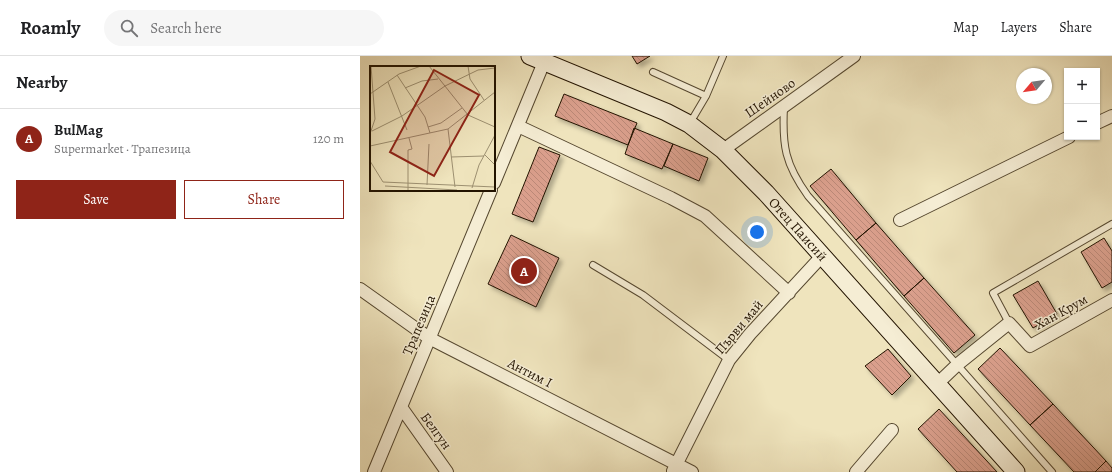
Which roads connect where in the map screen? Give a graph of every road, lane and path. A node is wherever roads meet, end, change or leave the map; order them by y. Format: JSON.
{"nodes":[{"id":1,"x":723,"y":56,"type":"edge"},
{"id":2,"x":854,"y":56,"type":"edge"},
{"id":3,"x":539,"y":58,"type":"edge"},
{"id":4,"x":653,"y":72,"type":"dead end"},
{"id":5,"x":706,"y":96,"type":"junction"},
{"id":6,"x":784,"y":107,"type":"junction"},
{"id":7,"x":1112,"y":116,"type":"edge"},
{"id":8,"x":1100,"y":122,"type":"edge"},
{"id":9,"x":689,"y":124,"type":"junction"},
{"id":10,"x":518,"y":126,"type":"junction"},
{"id":11,"x":1064,"y":139,"type":"edge"},
{"id":12,"x":723,"y":150,"type":"junction"},
{"id":13,"x":495,"y":181,"type":"edge"},
{"id":14,"x":491,"y":191,"type":"edge"},
{"id":15,"x":900,"y":220,"type":"dead end"},
{"id":16,"x":1112,"y":224,"type":"edge"},
{"id":17,"x":822,"y":256,"type":"junction"},
{"id":18,"x":594,"y":265,"type":"dead end"},
{"id":19,"x":360,"y":289,"type":"edge"},
{"id":20,"x":789,"y":293,"type":"junction"},
{"id":21,"x":1112,"y":300,"type":"edge"},
{"id":22,"x":1009,"y":323,"type":"junction"},
{"id":23,"x":430,"y":338,"type":"junction"},
{"id":24,"x":729,"y":360,"type":"junction"},
{"id":25,"x":958,"y":364,"type":"junction"},
{"id":26,"x":937,"y":384,"type":"junction"},
{"id":27,"x":401,"y":408,"type":"junction"},
{"id":28,"x":892,"y":430,"type":"dead end"},
{"id":29,"x":674,"y":468,"type":"edge"},
{"id":30,"x":374,"y":472,"type":"edge"},
{"id":31,"x":447,"y":472,"type":"edge"},
{"id":32,"x":692,"y":472,"type":"edge"},
{"id":33,"x":856,"y":472,"type":"edge"},
{"id":34,"x":1016,"y":472,"type":"edge"},
{"id":35,"x":1052,"y":472,"type":"edge"}],
"edges":[{"from":1,"to":5,"type":"lane"},
{"from":2,"to":6,"type":"street","name":"Шейново"},
{"from":3,"to":9,"type":"main road","name":"Отец Паисий"},
{"from":3,"to":10,"type":"street"},
{"from":4,"to":5,"type":"lane"},
{"from":5,"to":9,"type":"lane"},
{"from":6,"to":12,"type":"street","name":"Шейново"},
{"from":6,"to":25,"type":"lane"},
{"from":7,"to":8,"type":"street"},
{"from":9,"to":12,"type":"main road","name":"Отец Паисий"},
{"from":10,"to":13,"type":"street"},
{"from":10,"to":20,"type":"street"},
{"from":11,"to":15,"type":"street"},
{"from":12,"to":17,"type":"main road","name":"Отец Паисий"},
{"from":14,"to":23,"type":"street","name":"Трапезица"},
{"from":16,"to":22,"type":"lane"},
{"from":17,"to":20,"type":"street","name":"Първи май"},
{"from":17,"to":26,"type":"main road","name":"Отец Паисий"},
{"from":18,"to":24,"type":"lane"},
{"from":19,"to":23,"type":"street","name":"Антим I"},
{"from":20,"to":24,"type":"street","name":"Първи май"},
{"from":21,"to":22,"type":"street","name":"Хан Крум"},
{"from":22,"to":25,"type":"street"},
{"from":23,"to":27,"type":"street","name":"Трапезица"},
{"from":23,"to":29,"type":"street","name":"Антим I"},
{"from":24,"to":29,"type":"street","name":"Първи май"},
{"from":25,"to":26,"type":"street"},
{"from":25,"to":35,"type":"lane"},
{"from":26,"to":34,"type":"main road","name":"Отец Паисий"},
{"from":27,"to":30,"type":"street","name":"Трапезица"},
{"from":27,"to":31,"type":"street","name":"Белгун"},
{"from":28,"to":33,"type":"street"},
{"from":29,"to":32,"type":"street","name":"Антим I"}]}
